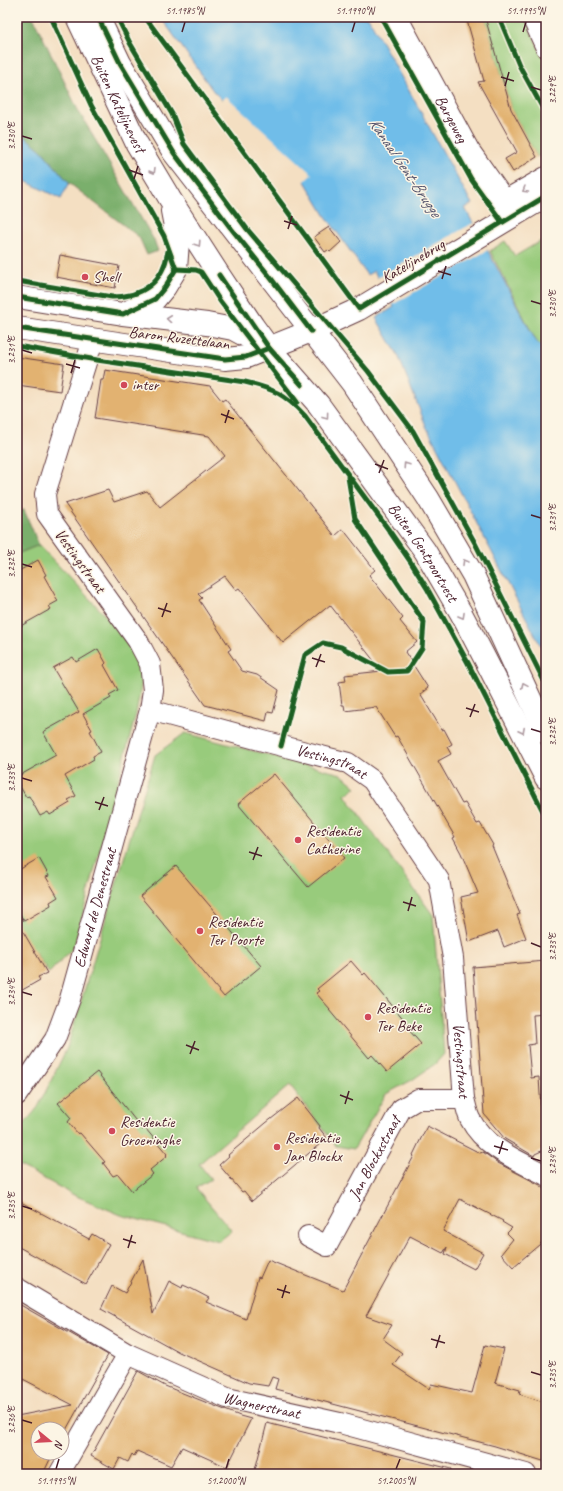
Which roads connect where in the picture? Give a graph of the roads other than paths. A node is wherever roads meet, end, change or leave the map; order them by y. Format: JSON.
{"nodes":[{"id":1,"x":77,"y":17,"type":"edge"},
{"id":2,"x":98,"y":17,"type":"edge"},
{"id":3,"x":396,"y":17,"type":"edge"},
{"id":4,"x":532,"y":17,"type":"edge"},
{"id":5,"x":546,"y":48,"type":"edge"},
{"id":6,"x":546,"y":178,"type":"edge"},
{"id":7,"x":546,"y":196,"type":"edge"},
{"id":8,"x":170,"y":199,"type":"junction"},
{"id":9,"x":509,"y":209,"type":"junction"},
{"id":10,"x":17,"y":297,"type":"edge"},
{"id":11,"x":359,"y":309,"type":"joint"},
{"id":12,"x":124,"y":314,"type":"junction"},
{"id":13,"x":17,"y":328,"type":"edge"},
{"id":14,"x":311,"y":331,"type":"junction"},
{"id":15,"x":93,"y":340,"type":"junction"},
{"id":16,"x":269,"y":348,"type":"junction"},
{"id":17,"x":150,"y":710,"type":"junction"},
{"id":18,"x":546,"y":733,"type":"edge"},
{"id":19,"x":546,"y":778,"type":"edge"},
{"id":20,"x":19,"y":1088,"type":"edge"},
{"id":21,"x":464,"y":1099,"type":"junction"},
{"id":22,"x":546,"y":1175,"type":"edge"},
{"id":23,"x":308,"y":1236,"type":"dead end"},
{"id":24,"x":17,"y":1288,"type":"edge"},
{"id":25,"x":128,"y":1354,"type":"junction"},
{"id":26,"x":59,"y":1474,"type":"edge"},
{"id":27,"x":526,"y":1474,"type":"edge"}],
"edges":[{"from":1,"to":8,"type":"main road","name":"Buiten Katelijnevest","one_way":true},
{"from":2,"to":14,"type":"main road","name":"Buiten Katelijnevest"},
{"from":3,"to":9,"type":"main road","name":"Bargeweg"},
{"from":4,"to":5,"type":"street"},
{"from":6,"to":9,"type":"main road","one_way":true},
{"from":7,"to":9,"type":"main road"},
{"from":8,"to":12,"type":"main road"},
{"from":8,"to":16,"type":"main road","name":"Buiten Katelijnevest","one_way":true},
{"from":9,"to":11,"type":"main road","name":"Katelijnebrug"},
{"from":10,"to":12,"type":"main road","name":"Baron Ruzettelaan"},
{"from":11,"to":14,"type":"main road","name":"Baron Ruzettelaan"},
{"from":16,"to":12,"type":"main road","name":"Baron Ruzettelaan","one_way":true},
{"from":13,"to":15,"type":"main road","name":"Baron Ruzettelaan"},
{"from":14,"to":16,"type":"main road","name":"Baron Ruzettelaan"},
{"from":18,"to":14,"type":"main road","name":"Buiten Gentpoortvest","one_way":true},
{"from":15,"to":16,"type":"main road","name":"Baron Ruzettelaan"},
{"from":15,"to":17,"type":"street","name":"Vestingstraat"},
{"from":16,"to":19,"type":"main road","name":"Buiten Gentpoortvest","one_way":true},
{"from":17,"to":20,"type":"street","name":"Edward de Denestraat"},
{"from":17,"to":21,"type":"street","name":"Vestingstraat"},
{"from":21,"to":22,"type":"street","name":"Vestingstraat"},
{"from":21,"to":23,"type":"street","name":"Jan Blockxstraat"},
{"from":24,"to":25,"type":"street","name":"Wagnerstraat"},
{"from":25,"to":26,"type":"street"},
{"from":25,"to":27,"type":"street","name":"Wagnerstraat"}]}
